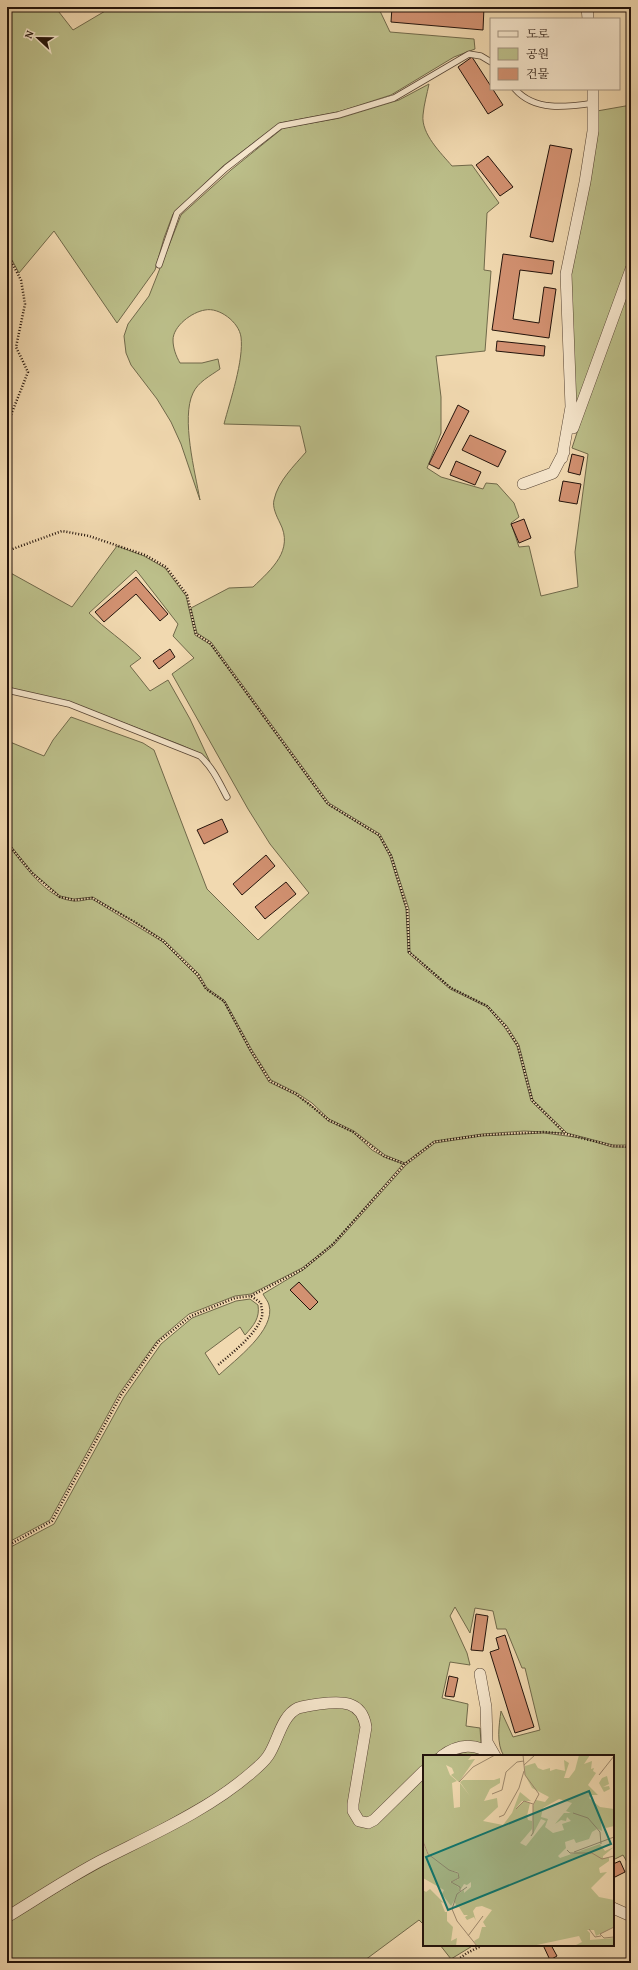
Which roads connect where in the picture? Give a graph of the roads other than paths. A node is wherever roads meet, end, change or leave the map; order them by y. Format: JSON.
{"nodes":[{"id":1,"x":587,"y":7,"type":"edge"},
{"id":2,"x":588,"y":18,"type":"edge"},
{"id":3,"x":490,"y":61,"type":"edge"},
{"id":4,"x":516,"y":90,"type":"edge"},
{"id":5,"x":593,"y":90,"type":"edge"},
{"id":6,"x":594,"y":103,"type":"junction"},
{"id":7,"x":159,"y":265,"type":"dead end"},
{"id":8,"x":631,"y":269,"type":"edge"},
{"id":9,"x":562,"y":458,"type":"junction"},
{"id":10,"x":523,"y":484,"type":"dead end"},
{"id":11,"x":7,"y":690,"type":"edge"},
{"id":12,"x":227,"y":797,"type":"dead end"},
{"id":13,"x":480,"y":1674,"type":"dead end"},
{"id":14,"x":444,"y":1755,"type":"edge"},
{"id":15,"x":493,"y":1755,"type":"edge"},
{"id":16,"x":494,"y":1755,"type":"edge"},
{"id":17,"x":423,"y":1773,"type":"edge"},
{"id":18,"x":614,"y":1908,"type":"edge"},
{"id":19,"x":631,"y":1916,"type":"edge"},
{"id":20,"x":7,"y":1918,"type":"edge"}],
"edges":[{"from":1,"to":2,"type":"street"},
{"from":3,"to":7,"type":"lane"},
{"from":4,"to":6,"type":"lane"},
{"from":5,"to":6,"type":"street"},
{"from":6,"to":9,"type":"street"},
{"from":8,"to":9,"type":"street"},
{"from":9,"to":10,"type":"street"},
{"from":11,"to":12,"type":"lane"},
{"from":13,"to":16,"type":"street"},
{"from":14,"to":15,"type":"street"},
{"from":17,"to":20,"type":"street"},
{"from":18,"to":19,"type":"street"}]}
